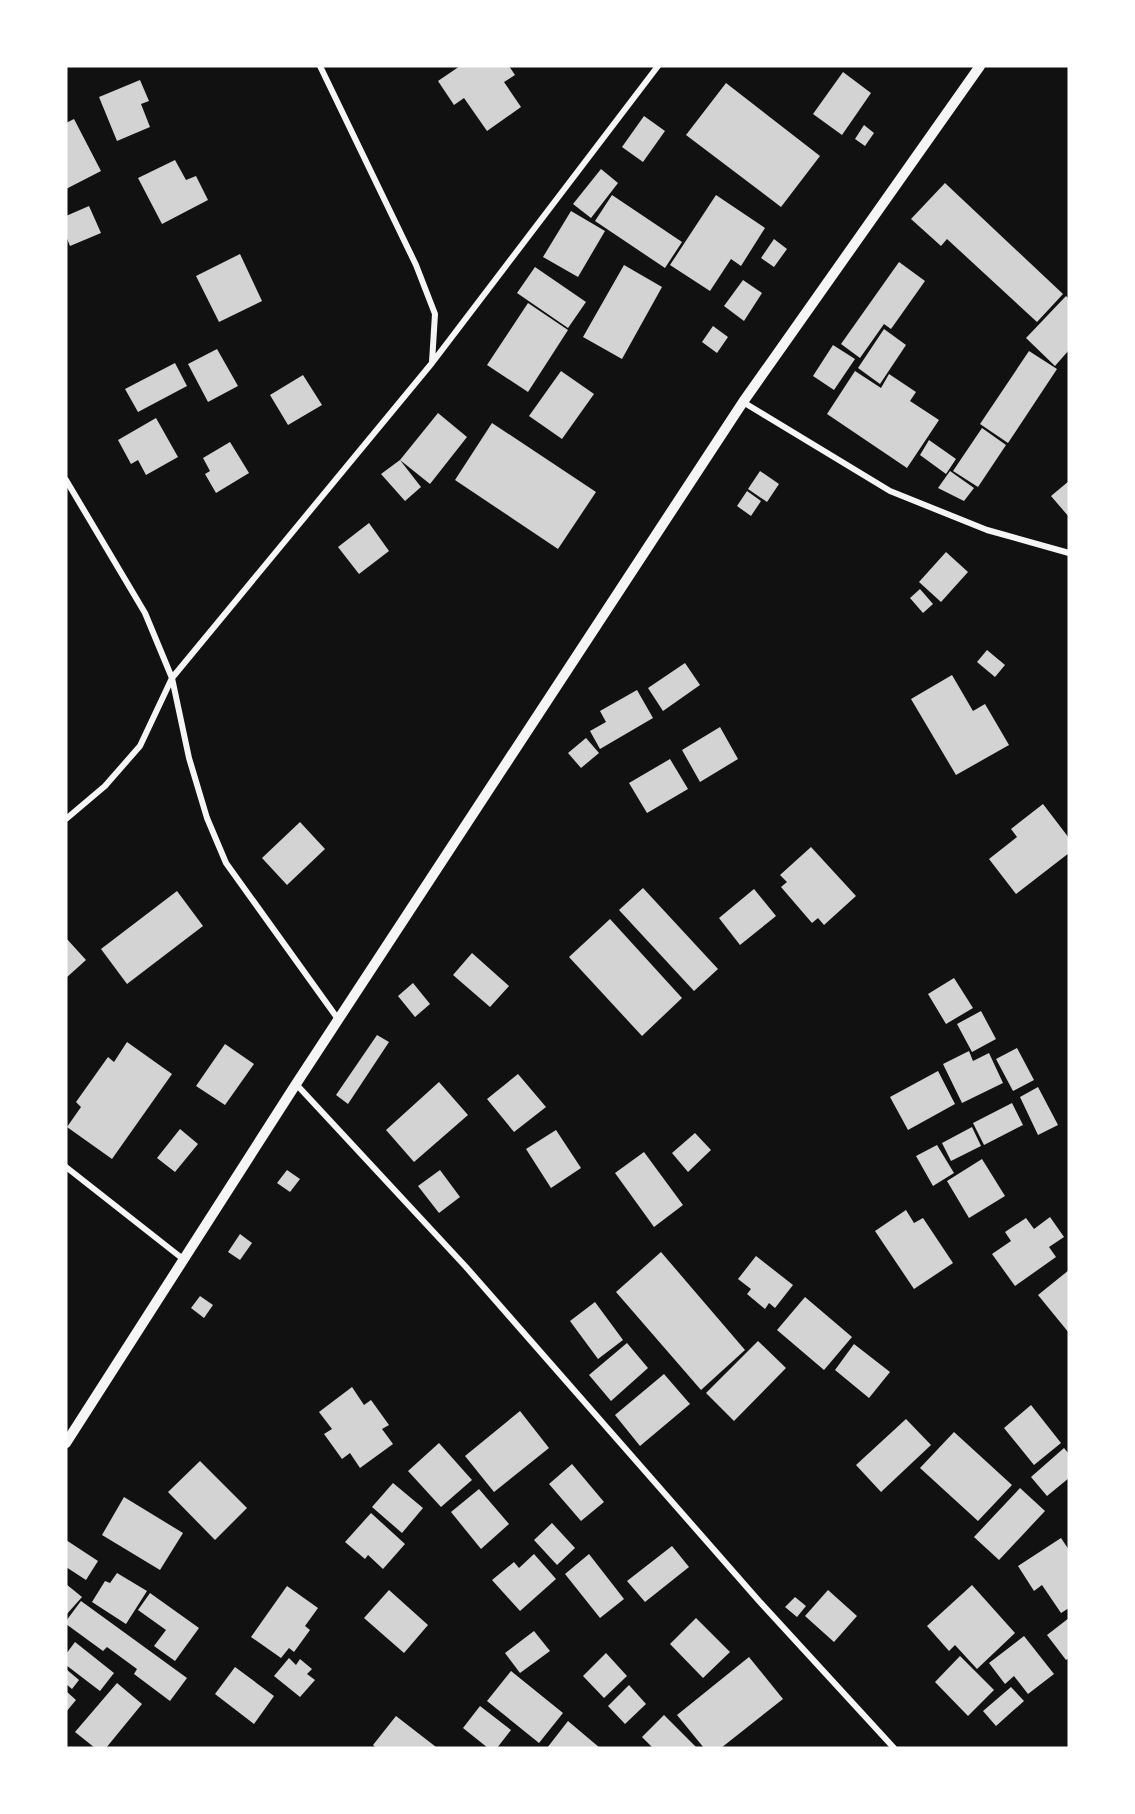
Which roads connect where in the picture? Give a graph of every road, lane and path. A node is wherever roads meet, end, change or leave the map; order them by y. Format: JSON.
{"nodes":[{"id":1,"x":320,"y":66,"type":"edge"},
{"id":2,"x":658,"y":66,"type":"edge"},
{"id":3,"x":980,"y":66,"type":"edge"},
{"id":4,"x":432,"y":363,"type":"junction"},
{"id":5,"x":743,"y":402,"type":"junction"},
{"id":6,"x":66,"y":480,"type":"edge"},
{"id":7,"x":1069,"y":554,"type":"edge"},
{"id":8,"x":172,"y":678,"type":"junction"},
{"id":9,"x":66,"y":819,"type":"edge"},
{"id":10,"x":339,"y":1020,"type":"junction"},
{"id":11,"x":296,"y":1084,"type":"junction"},
{"id":12,"x":66,"y":1167,"type":"edge"},
{"id":13,"x":183,"y":1259,"type":"junction"},
{"id":14,"x":66,"y":1443,"type":"edge"},
{"id":15,"x":894,"y":1748,"type":"edge"}],
"edges":[{"from":1,"to":4,"type":"street"},
{"from":2,"to":4,"type":"street"},
{"from":3,"to":5,"type":"street"},
{"from":4,"to":8,"type":"street"},
{"from":5,"to":7,"type":"street"},
{"from":5,"to":10,"type":"street"},
{"from":6,"to":8,"type":"street"},
{"from":8,"to":9,"type":"street"},
{"from":8,"to":10,"type":"street"},
{"from":10,"to":11,"type":"street"},
{"from":11,"to":13,"type":"street"},
{"from":11,"to":15,"type":"street"},
{"from":12,"to":13,"type":"street"},
{"from":13,"to":14,"type":"street"}]}
